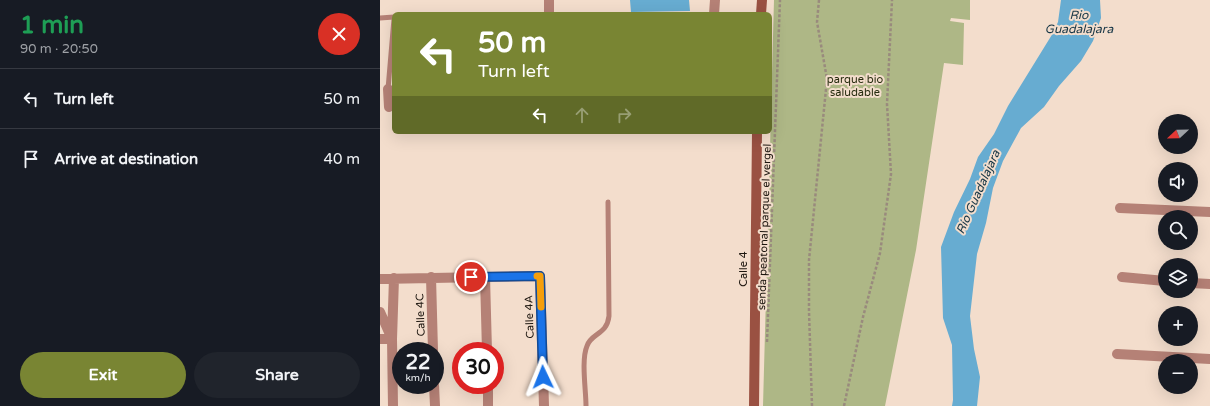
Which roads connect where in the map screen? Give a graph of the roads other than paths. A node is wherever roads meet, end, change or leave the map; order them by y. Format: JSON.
{"nodes":[{"id":1,"x":549,"y":0,"type":"edge"},
{"id":2,"x":715,"y":0,"type":"edge"},
{"id":3,"x":762,"y":0,"type":"edge"},
{"id":4,"x":549,"y":12,"type":"edge"},
{"id":5,"x":714,"y":12,"type":"edge"},
{"id":6,"x":761,"y":12,"type":"edge"},
{"id":7,"x":380,"y":18,"type":"edge"},
{"id":8,"x":392,"y":18,"type":"edge"},
{"id":9,"x":392,"y":42,"type":"edge"},
{"id":10,"x":388,"y":89,"type":"edge"},
{"id":11,"x":388,"y":107,"type":"edge"},
{"id":12,"x":757,"y":134,"type":"edge"},
{"id":13,"x":608,"y":202,"type":"dead end"},
{"id":14,"x":1120,"y":208,"type":"dead end"},
{"id":15,"x":1210,"y":212,"type":"edge"},
{"id":16,"x":485,"y":277,"type":"junction"},
{"id":17,"x":394,"y":278,"type":"junction"},
{"id":18,"x":431,"y":278,"type":"junction"},
{"id":19,"x":1122,"y":278,"type":"dead end"},
{"id":20,"x":380,"y":279,"type":"edge"},
{"id":21,"x":1158,"y":281,"type":"edge"},
{"id":22,"x":1198,"y":283,"type":"edge"},
{"id":23,"x":1210,"y":284,"type":"edge"},
{"id":24,"x":380,"y":312,"type":"edge"},
{"id":25,"x":380,"y":339,"type":"edge"},
{"id":26,"x":392,"y":339,"type":"junction"},
{"id":27,"x":433,"y":342,"type":"edge"},
{"id":28,"x":487,"y":342,"type":"edge"},
{"id":29,"x":1117,"y":354,"type":"dead end"},
{"id":30,"x":1210,"y":359,"type":"edge"},
{"id":31,"x":434,"y":394,"type":"edge"},
{"id":32,"x":488,"y":394,"type":"edge"},
{"id":33,"x":393,"y":406,"type":"edge"},
{"id":34,"x":435,"y":406,"type":"edge"},
{"id":35,"x":488,"y":406,"type":"edge"},
{"id":36,"x":544,"y":406,"type":"edge"},
{"id":37,"x":586,"y":406,"type":"edge"},
{"id":38,"x":754,"y":406,"type":"edge"}],
"edges":[{"from":1,"to":4,"type":"street"},
{"from":2,"to":5,"type":"street"},
{"from":3,"to":6,"type":"street"},
{"from":7,"to":8,"type":"lane"},
{"from":9,"to":10,"type":"lane"},
{"from":10,"to":11,"type":"street"},
{"from":12,"to":38,"type":"street","name":"Calle 4"},
{"from":13,"to":37,"type":"lane"},
{"from":14,"to":15,"type":"street"},
{"from":16,"to":18,"type":"street"},
{"from":16,"to":28,"type":"street"},
{"from":16,"to":36,"type":"street","name":"Calle 4A"},
{"from":17,"to":18,"type":"street"},
{"from":17,"to":20,"type":"street"},
{"from":17,"to":26,"type":"street"},
{"from":18,"to":27,"type":"street","name":"Calle 4C"},
{"from":19,"to":21,"type":"street"},
{"from":22,"to":23,"type":"street"},
{"from":24,"to":26,"type":"street"},
{"from":25,"to":26,"type":"street"},
{"from":26,"to":33,"type":"street"},
{"from":29,"to":30,"type":"street"},
{"from":31,"to":34,"type":"street"},
{"from":32,"to":35,"type":"street"}]}
